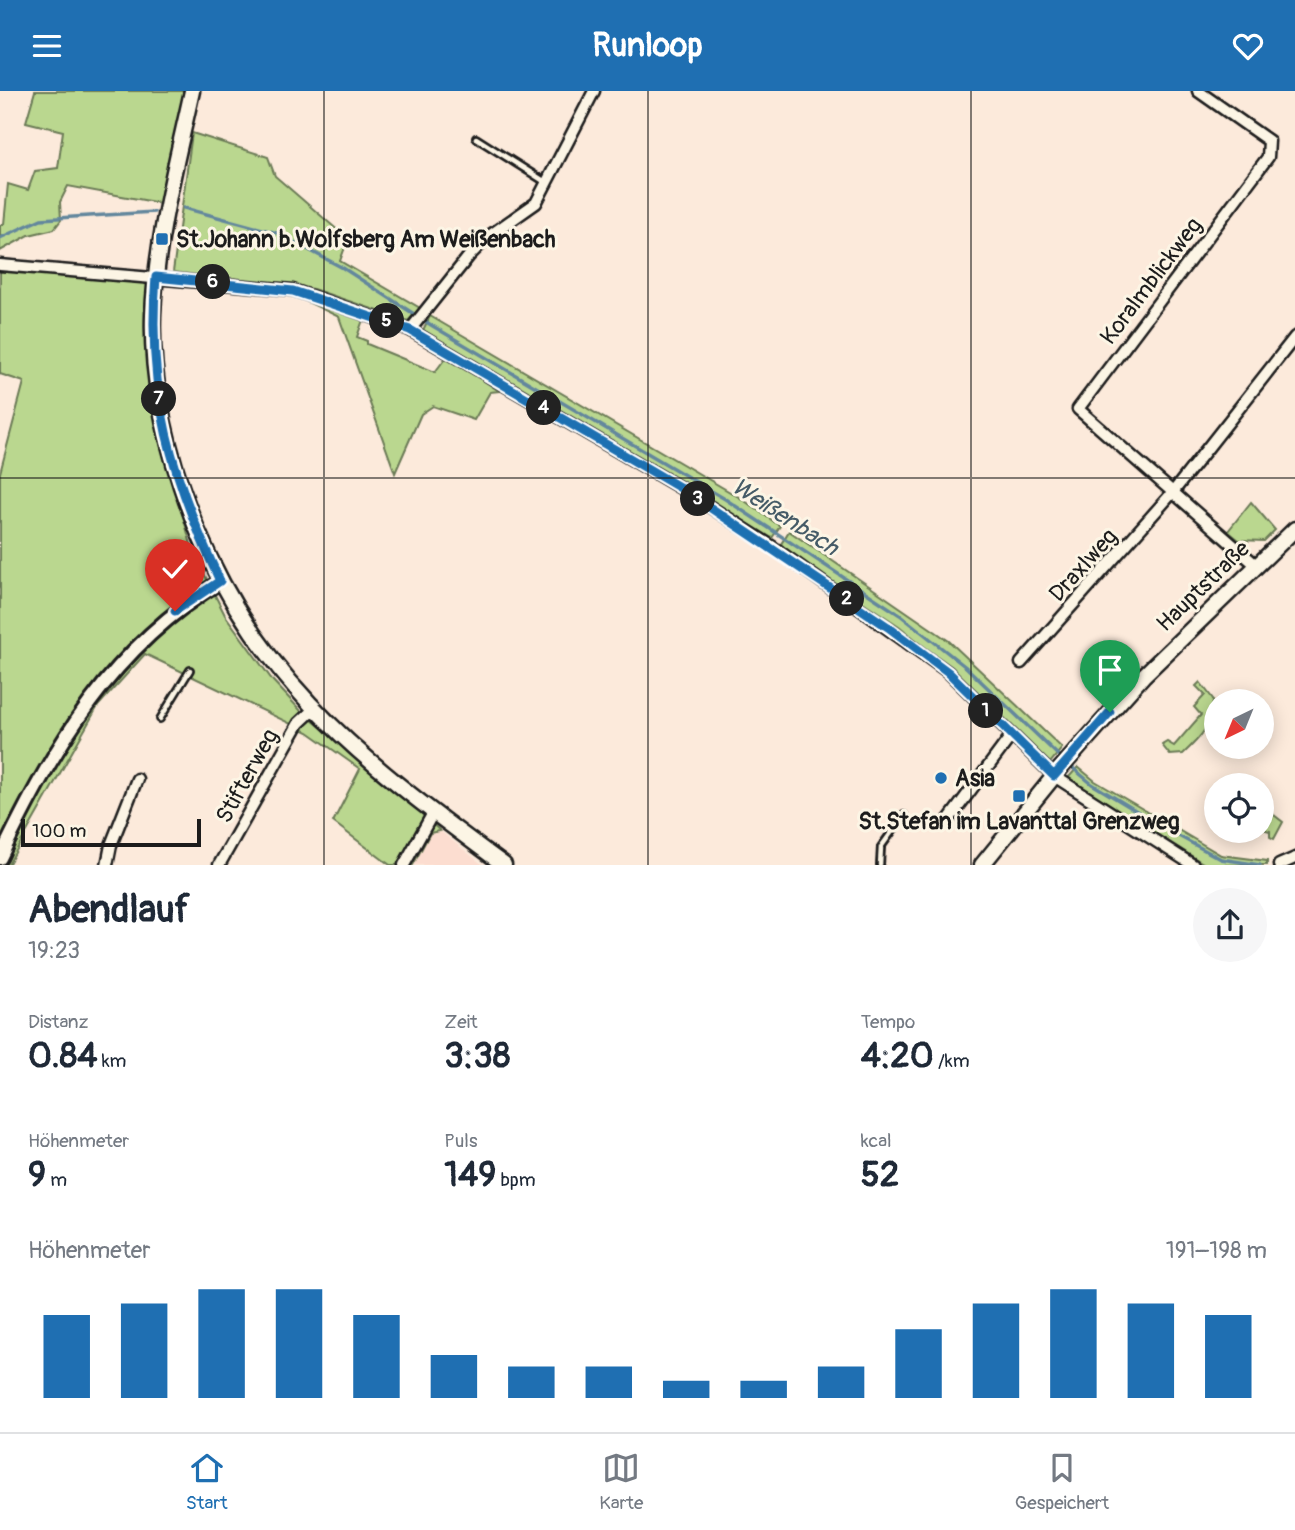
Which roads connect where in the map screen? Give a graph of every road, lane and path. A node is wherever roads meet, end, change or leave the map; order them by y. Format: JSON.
{"nodes":[{"id":1,"x":192,"y":91,"type":"edge"},
{"id":2,"x":594,"y":91,"type":"edge"},
{"id":3,"x":1198,"y":91,"type":"edge"},
{"id":4,"x":475,"y":138,"type":"dead end"},
{"id":5,"x":547,"y":183,"type":"junction"},
{"id":6,"x":0,"y":265,"type":"edge"},
{"id":7,"x":156,"y":277,"type":"junction"},
{"id":8,"x":412,"y":328,"type":"junction"},
{"id":9,"x":1295,"y":337,"type":"edge"},
{"id":10,"x":1173,"y":492,"type":"junction"},
{"id":11,"x":1295,"y":529,"type":"edge"},
{"id":12,"x":1257,"y":566,"type":"junction"},
{"id":13,"x":220,"y":581,"type":"junction"},
{"id":14,"x":1021,"y":663,"type":"dead end"},
{"id":15,"x":190,"y":670,"type":"dead end"},
{"id":16,"x":314,"y":709,"type":"junction"},
{"id":17,"x":160,"y":719,"type":"dead end"},
{"id":18,"x":1011,"y":736,"type":"junction"},
{"id":19,"x":1057,"y":773,"type":"junction"},
{"id":20,"x":137,"y":779,"type":"dead end"},
{"id":21,"x":433,"y":813,"type":"junction"},
{"id":22,"x":904,"y":815,"type":"dead end"},
{"id":23,"x":947,"y":822,"type":"dead end"},
{"id":24,"x":0,"y":858,"type":"edge"},
{"id":25,"x":1295,"y":858,"type":"edge"},
{"id":26,"x":1190,"y":864,"type":"edge"},
{"id":27,"x":107,"y":865,"type":"edge"},
{"id":28,"x":219,"y":865,"type":"edge"},
{"id":29,"x":404,"y":865,"type":"edge"},
{"id":30,"x":504,"y":865,"type":"edge"},
{"id":31,"x":880,"y":865,"type":"edge"},
{"id":32,"x":982,"y":865,"type":"edge"},
{"id":33,"x":1280,"y":865,"type":"edge"}],
"edges":[{"from":1,"to":7,"type":"main road"},
{"from":2,"to":5,"type":"street"},
{"from":3,"to":10,"type":"street","name":"Koralmblickweg"},
{"from":4,"to":5,"type":"lane"},
{"from":5,"to":8,"type":"street"},
{"from":6,"to":7,"type":"street"},
{"from":7,"to":8,"type":"street"},
{"from":7,"to":13,"type":"main road"},
{"from":8,"to":18,"type":"street"},
{"from":9,"to":10,"type":"street"},
{"from":10,"to":12,"type":"street","name":"Koralmblickweg"},
{"from":10,"to":14,"type":"street","name":"Draxlweg"},
{"from":11,"to":12,"type":"main road","name":"Hauptstraße"},
{"from":12,"to":19,"type":"main road","name":"Hauptstraße"},
{"from":13,"to":16,"type":"main road"},
{"from":13,"to":24,"type":"street"},
{"from":15,"to":17,"type":"lane"},
{"from":16,"to":21,"type":"main road"},
{"from":16,"to":28,"type":"street","name":"Stifterweg"},
{"from":18,"to":19,"type":"street"},
{"from":18,"to":23,"type":"street"},
{"from":19,"to":26,"type":"street"},
{"from":19,"to":32,"type":"main road","name":"Hauptstraße"},
{"from":20,"to":27,"type":"street"},
{"from":21,"to":29,"type":"street"},
{"from":21,"to":30,"type":"main road"},
{"from":22,"to":31,"type":"lane"},
{"from":25,"to":33,"type":"street"}]}
